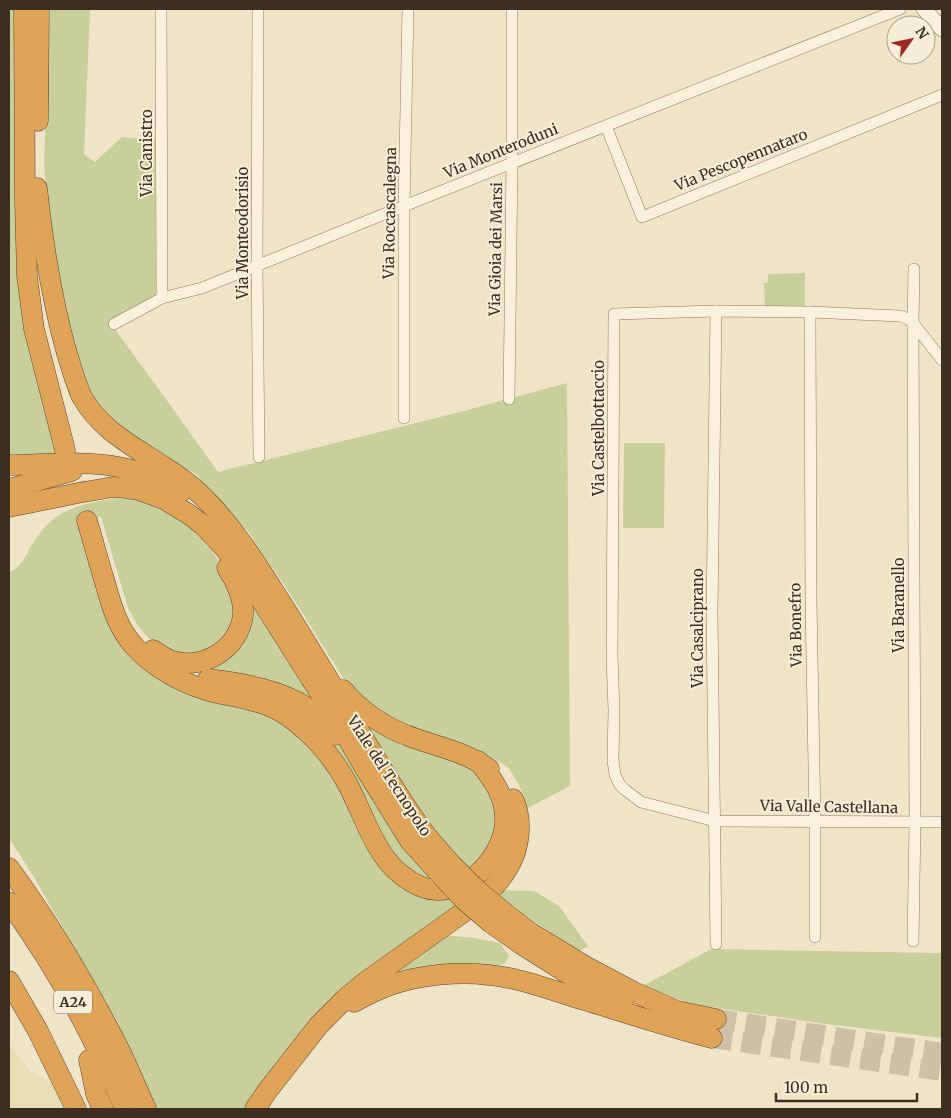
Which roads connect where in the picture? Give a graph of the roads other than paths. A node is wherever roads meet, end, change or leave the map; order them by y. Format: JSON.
{"nodes":[{"id":1,"x":24,"y":9,"type":"edge"},
{"id":2,"x":39,"y":9,"type":"edge"},
{"id":3,"x":161,"y":9,"type":"edge"},
{"id":4,"x":258,"y":9,"type":"edge"},
{"id":5,"x":408,"y":9,"type":"edge"},
{"id":6,"x":512,"y":9,"type":"edge"},
{"id":7,"x":900,"y":9,"type":"edge"},
{"id":8,"x":924,"y":9,"type":"edge"},
{"id":9,"x":942,"y":29,"type":"edge"},
{"id":10,"x":942,"y":95,"type":"edge"},
{"id":11,"x":606,"y":126,"type":"junction"},
{"id":12,"x":512,"y":163,"type":"junction"},
{"id":13,"x":37,"y":188,"type":"junction"},
{"id":14,"x":404,"y":206,"type":"junction"},
{"id":15,"x":257,"y":265,"type":"junction"},
{"id":16,"x":914,"y":269,"type":"dead end"},
{"id":17,"x":162,"y":298,"type":"junction"},
{"id":18,"x":716,"y":311,"type":"junction"},
{"id":19,"x":810,"y":312,"type":"junction"},
{"id":20,"x":913,"y":323,"type":"junction"},
{"id":21,"x":114,"y":324,"type":"dead end"},
{"id":22,"x":942,"y":360,"type":"edge"},
{"id":23,"x":509,"y":399,"type":"dead end"},
{"id":24,"x":404,"y":418,"type":"dead end"},
{"id":25,"x":259,"y":457,"type":"dead end"},
{"id":26,"x":45,"y":464,"type":"junction"},
{"id":27,"x":100,"y":464,"type":"junction"},
{"id":28,"x":9,"y":465,"type":"edge"},
{"id":29,"x":9,"y":476,"type":"edge"},
{"id":30,"x":9,"y":489,"type":"edge"},
{"id":31,"x":70,"y":494,"type":"junction"},
{"id":32,"x":9,"y":507,"type":"edge"},
{"id":33,"x":190,"y":515,"type":"junction"},
{"id":34,"x":9,"y":522,"type":"edge"},
{"id":35,"x":228,"y":524,"type":"junction"},
{"id":36,"x":310,"y":648,"type":"junction"},
{"id":37,"x":160,"y":668,"type":"junction"},
{"id":38,"x":478,"y":761,"type":"junction"},
{"id":39,"x":363,"y":765,"type":"junction"},
{"id":40,"x":715,"y":821,"type":"junction"},
{"id":41,"x":815,"y":821,"type":"junction"},
{"id":42,"x":914,"y":822,"type":"junction"},
{"id":43,"x":942,"y":822,"type":"edge"},
{"id":44,"x":9,"y":868,"type":"edge"},
{"id":45,"x":446,"y":870,"type":"junction"},
{"id":46,"x":9,"y":902,"type":"edge"},
{"id":47,"x":499,"y":919,"type":"junction"},
{"id":48,"x":9,"y":923,"type":"edge"},
{"id":49,"x":815,"y":937,"type":"dead end"},
{"id":50,"x":912,"y":941,"type":"dead end"},
{"id":51,"x":716,"y":944,"type":"dead end"},
{"id":52,"x":9,"y":981,"type":"edge"},
{"id":53,"x":319,"y":1025,"type":"junction"},
{"id":54,"x":674,"y":1028,"type":"junction"},
{"id":55,"x":89,"y":1060,"type":"junction"},
{"id":56,"x":76,"y":1109,"type":"edge"},
{"id":57,"x":103,"y":1109,"type":"edge"},
{"id":58,"x":111,"y":1109,"type":"edge"},
{"id":59,"x":125,"y":1109,"type":"edge"},
{"id":60,"x":146,"y":1109,"type":"edge"},
{"id":61,"x":255,"y":1109,"type":"edge"}],
"edges":[{"from":1,"to":13,"type":"highway"},
{"from":2,"to":13,"type":"highway"},
{"from":3,"to":17,"type":"street","name":"Via Canistro"},
{"from":4,"to":15,"type":"street","name":"Via Monteodorisio"},
{"from":5,"to":14,"type":"street","name":"Via Roccascalegna"},
{"from":6,"to":12,"type":"street","name":"Via Gioia dei Marsi"},
{"from":7,"to":11,"type":"street","name":"Via Monteroduni"},
{"from":8,"to":9,"type":"street"},
{"from":10,"to":11,"type":"street","name":"Via Pescopennataro"},
{"from":11,"to":12,"type":"street","name":"Via Monteroduni"},
{"from":12,"to":14,"type":"street","name":"Via Monteroduni"},
{"from":12,"to":23,"type":"street","name":"Via Gioia dei Marsi"},
{"from":13,"to":35,"type":"highway"},
{"from":14,"to":15,"type":"street","name":"Via Monteroduni"},
{"from":14,"to":24,"type":"street","name":"Via Roccascalegna"},
{"from":15,"to":17,"type":"street","name":"Via Monteroduni"},
{"from":15,"to":25,"type":"street","name":"Via Monteodorisio"},
{"from":16,"to":20,"type":"street","name":"Via Baranello"},
{"from":17,"to":21,"type":"street","name":"Via Monteroduni"},
{"from":18,"to":19,"type":"street","name":"Via Castelbottaccio"},
{"from":18,"to":40,"type":"street","name":"Via Casalciprano"},
{"from":18,"to":40,"type":"street","name":"Via Castelbottaccio"},
{"from":19,"to":20,"type":"street","name":"Via Castelbottaccio"},
{"from":19,"to":41,"type":"street","name":"Via Bonefro"},
{"from":20,"to":22,"type":"street"},
{"from":20,"to":42,"type":"street","name":"Via Baranello"},
{"from":26,"to":27,"type":"highway"},
{"from":26,"to":28,"type":"highway"},
{"from":26,"to":29,"type":"highway"},
{"from":27,"to":30,"type":"highway"},
{"from":27,"to":35,"type":"highway"},
{"from":31,"to":32,"type":"highway"},
{"from":31,"to":33,"type":"highway"},
{"from":31,"to":34,"type":"highway"},
{"from":33,"to":37,"type":"highway"},
{"from":33,"to":39,"type":"highway"},
{"from":35,"to":36,"type":"highway","name":"Viale del Tecnopolo"},
{"from":36,"to":38,"type":"highway"},
{"from":36,"to":45,"type":"highway","name":"Viale del Tecnopolo"},
{"from":37,"to":38,"type":"highway"},
{"from":37,"to":39,"type":"highway"},
{"from":38,"to":53,"type":"highway"},
{"from":39,"to":45,"type":"highway","name":"Viale del Tecnopolo"},
{"from":40,"to":41,"type":"street","name":"Via Valle Castellana"},
{"from":40,"to":51,"type":"street","name":"Via Casalciprano"},
{"from":41,"to":42,"type":"street","name":"Via Valle Castellana"},
{"from":41,"to":49,"type":"street","name":"Via Bonefro"},
{"from":42,"to":43,"type":"street","name":"Via Valle Castellana"},
{"from":42,"to":50,"type":"street","name":"Via Baranello"},
{"from":44,"to":60,"type":"highway"},
{"from":45,"to":47,"type":"highway","name":"Viale del Tecnopolo","bridge":true},
{"from":46,"to":59,"type":"highway","number":"A24"},
{"from":47,"to":54,"type":"highway","name":"Viale del Tecnopolo"},
{"from":47,"to":54,"type":"highway","name":"Viale del Tecnopolo"},
{"from":48,"to":55,"type":"highway","number":"A24"},
{"from":52,"to":56,"type":"highway"},
{"from":53,"to":54,"type":"highway"},
{"from":53,"to":61,"type":"highway"},
{"from":55,"to":57,"type":"highway"},
{"from":55,"to":58,"type":"highway","number":"A24"}]}
